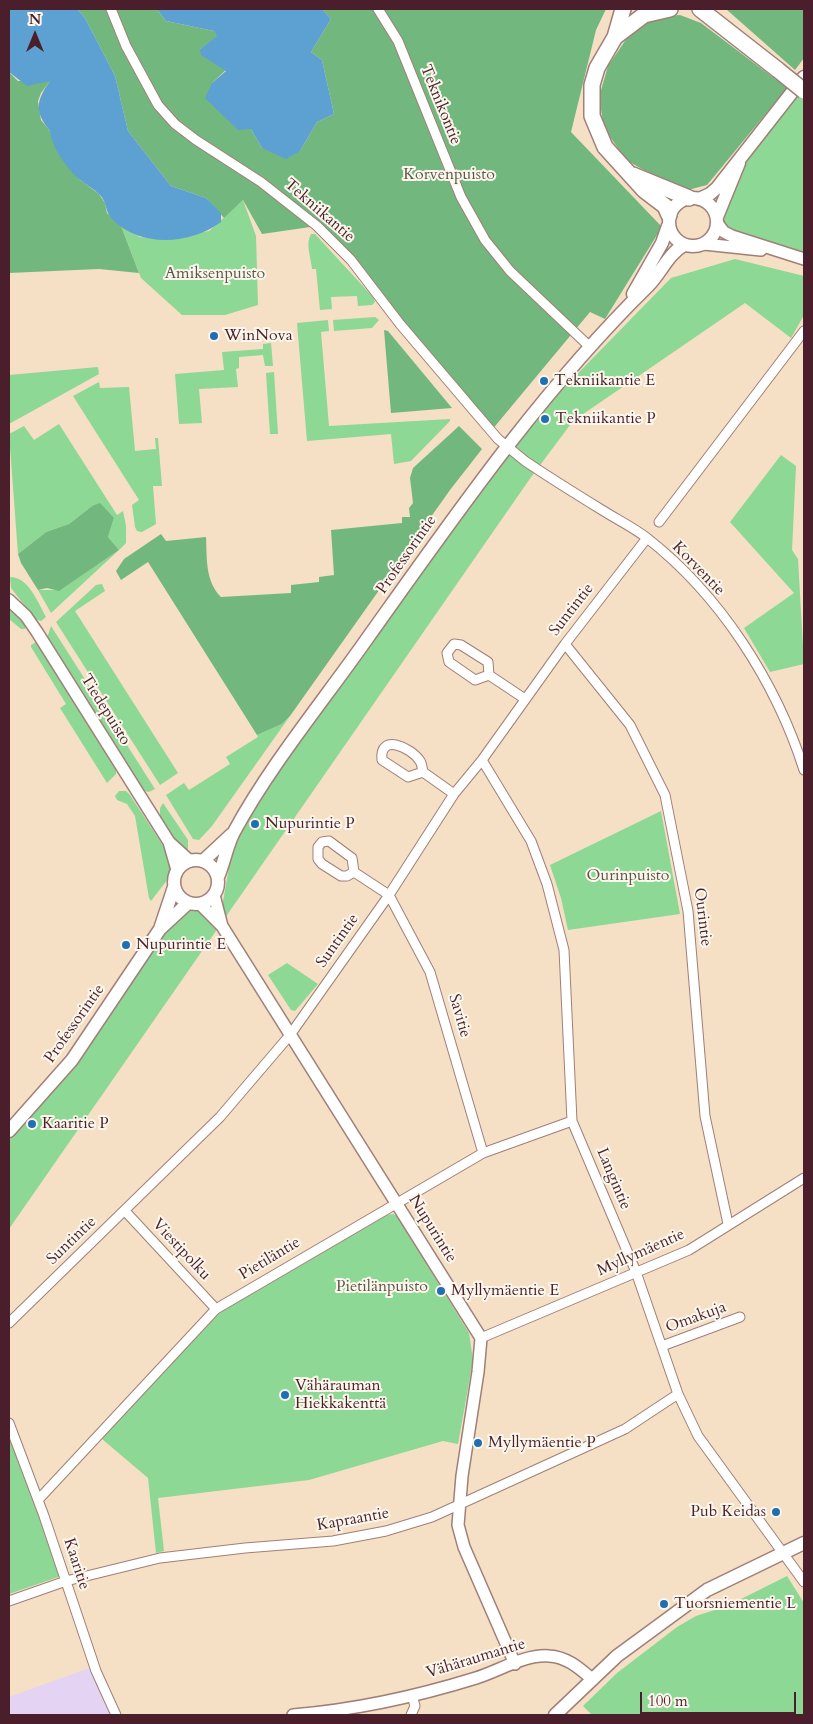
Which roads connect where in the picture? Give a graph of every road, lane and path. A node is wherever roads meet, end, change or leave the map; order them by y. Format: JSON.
{"nodes":[{"id":1,"x":111,"y":9,"type":"edge"},
{"id":2,"x":378,"y":9,"type":"edge"},
{"id":3,"x":623,"y":9,"type":"edge"},
{"id":4,"x":670,"y":9,"type":"edge"},
{"id":5,"x":690,"y":9,"type":"edge"},
{"id":6,"x":703,"y":11,"type":"edge"},
{"id":7,"x":615,"y":37,"type":"junction"},
{"id":8,"x":804,"y":78,"type":"edge"},
{"id":9,"x":804,"y":91,"type":"edge"},
{"id":10,"x":740,"y":160,"type":"junction"},
{"id":11,"x":630,"y":174,"type":"junction"},
{"id":12,"x":694,"y":198,"type":"junction"},
{"id":13,"x":718,"y":220,"type":"junction"},
{"id":14,"x":668,"y":221,"type":"junction"},
{"id":15,"x":704,"y":244,"type":"junction"},
{"id":16,"x":684,"y":245,"type":"junction"},
{"id":17,"x":776,"y":251,"type":"junction"},
{"id":18,"x":804,"y":259,"type":"edge"},
{"id":19,"x":626,"y":307,"type":"junction"},
{"id":20,"x":804,"y":331,"type":"edge"},
{"id":21,"x":590,"y":347,"type":"junction"},
{"id":22,"x":506,"y":446,"type":"junction"},
{"id":23,"x":659,"y":522,"type":"dead end"},
{"id":24,"x":647,"y":538,"type":"junction"},
{"id":25,"x":9,"y":600,"type":"edge"},
{"id":26,"x":565,"y":644,"type":"junction"},
{"id":27,"x":489,"y":675,"type":"junction"},
{"id":28,"x":525,"y":699,"type":"junction"},
{"id":29,"x":802,"y":757,"type":"edge"},
{"id":30,"x":482,"y":760,"type":"junction"},
{"id":31,"x":804,"y":770,"type":"edge"},
{"id":32,"x":423,"y":772,"type":"junction"},
{"id":33,"x":454,"y":794,"type":"junction"},
{"id":34,"x":232,"y":834,"type":"junction"},
{"id":35,"x":169,"y":842,"type":"junction"},
{"id":36,"x":196,"y":861,"type":"junction"},
{"id":37,"x":177,"y":870,"type":"junction"},
{"id":38,"x":354,"y":872,"type":"junction"},
{"id":39,"x":218,"y":877,"type":"junction"},
{"id":40,"x":174,"y":887,"type":"junction"},
{"id":41,"x":214,"y":895,"type":"junction"},
{"id":42,"x":389,"y":895,"type":"junction"},
{"id":43,"x":194,"y":904,"type":"junction"},
{"id":44,"x":222,"y":926,"type":"junction"},
{"id":45,"x":160,"y":929,"type":"junction"},
{"id":46,"x":290,"y":1035,"type":"junction"},
{"id":47,"x":572,"y":1121,"type":"junction"},
{"id":48,"x":9,"y":1131,"type":"edge"},
{"id":49,"x":482,"y":1153,"type":"junction"},
{"id":50,"x":804,"y":1178,"type":"edge"},
{"id":51,"x":396,"y":1202,"type":"junction"},
{"id":52,"x":125,"y":1211,"type":"junction"},
{"id":53,"x":728,"y":1224,"type":"junction"},
{"id":54,"x":636,"y":1272,"type":"junction"},
{"id":55,"x":216,"y":1309,"type":"junction"},
{"id":56,"x":740,"y":1317,"type":"dead end"},
{"id":57,"x":9,"y":1323,"type":"edge"},
{"id":58,"x":481,"y":1338,"type":"junction"},
{"id":59,"x":662,"y":1346,"type":"junction"},
{"id":60,"x":678,"y":1394,"type":"junction"},
{"id":61,"x":9,"y":1423,"type":"edge"},
{"id":62,"x":38,"y":1500,"type":"junction"},
{"id":63,"x":459,"y":1502,"type":"junction"},
{"id":64,"x":804,"y":1543,"type":"edge"},
{"id":65,"x":784,"y":1552,"type":"junction"},
{"id":66,"x":66,"y":1581,"type":"junction"},
{"id":67,"x":804,"y":1582,"type":"edge"},
{"id":68,"x":9,"y":1601,"type":"edge"},
{"id":69,"x":515,"y":1664,"type":"junction"},
{"id":70,"x":592,"y":1679,"type":"junction"},
{"id":71,"x":412,"y":1695,"type":"junction"},
{"id":72,"x":116,"y":1715,"type":"edge"},
{"id":73,"x":292,"y":1715,"type":"edge"},
{"id":74,"x":411,"y":1715,"type":"edge"},
{"id":75,"x":556,"y":1715,"type":"edge"}],
"edges":[{"from":1,"to":22,"type":"street","name":"Tekniikantie"},
{"from":2,"to":21,"type":"street","name":"Teknikontie"},
{"from":3,"to":7,"type":"highway"},
{"from":4,"to":7,"type":"highway"},
{"from":5,"to":6,"type":"highway"},
{"from":6,"to":9,"type":"highway","bridge":true},
{"from":7,"to":11,"type":"highway"},
{"from":8,"to":10,"type":"main road"},
{"from":10,"to":12,"type":"main road"},
{"from":10,"to":13,"type":"main road"},
{"from":11,"to":12,"type":"highway"},
{"from":11,"to":14,"type":"highway"},
{"from":12,"to":13,"type":"main road"},
{"from":12,"to":14,"type":"main road"},
{"from":13,"to":15,"type":"main road"},
{"from":13,"to":17,"type":"street"},
{"from":14,"to":16,"type":"main road"},
{"from":14,"to":19,"type":"main road","name":"Professorintie"},
{"from":15,"to":16,"type":"main road"},
{"from":15,"to":17,"type":"street"},
{"from":16,"to":19,"type":"main road","name":"Professorintie"},
{"from":17,"to":18,"type":"street"},
{"from":19,"to":21,"type":"main road","name":"Professorintie"},
{"from":20,"to":23,"type":"street"},
{"from":21,"to":22,"type":"main road","name":"Professorintie"},
{"from":22,"to":24,"type":"street","name":"Korventie"},
{"from":22,"to":34,"type":"main road","name":"Professorintie"},
{"from":24,"to":26,"type":"street","name":"Suntintie"},
{"from":24,"to":29,"type":"street","name":"Korventie"},
{"from":25,"to":35,"type":"street","name":"Tiedepuisto"},
{"from":26,"to":28,"type":"street","name":"Suntintie"},
{"from":26,"to":53,"type":"street","name":"Ourintie"},
{"from":27,"to":27,"type":"street"},
{"from":27,"to":28,"type":"street"},
{"from":28,"to":30,"type":"street","name":"Suntintie"},
{"from":29,"to":31,"type":"street","name":"Korventie"},
{"from":30,"to":33,"type":"street","name":"Suntintie"},
{"from":30,"to":47,"type":"street","name":"Langintie"},
{"from":32,"to":32,"type":"street"},
{"from":32,"to":33,"type":"street"},
{"from":33,"to":42,"type":"street","name":"Suntintie"},
{"from":34,"to":36,"type":"main road","name":"Professorintie"},
{"from":34,"to":39,"type":"main road","name":"Professorintie"},
{"from":35,"to":36,"type":"street","name":"Tiedepuisto"},
{"from":35,"to":37,"type":"street","name":"Tiedepuisto"},
{"from":36,"to":37,"type":"main road"},
{"from":36,"to":39,"type":"main road"},
{"from":37,"to":40,"type":"main road"},
{"from":38,"to":38,"type":"street"},
{"from":38,"to":42,"type":"street"},
{"from":39,"to":41,"type":"main road"},
{"from":40,"to":43,"type":"main road"},
{"from":40,"to":45,"type":"main road","name":"Professorintie"},
{"from":41,"to":43,"type":"main road"},
{"from":41,"to":44,"type":"street","name":"Nupurintie"},
{"from":42,"to":46,"type":"street","name":"Suntintie"},
{"from":42,"to":49,"type":"street","name":"Savitie"},
{"from":43,"to":44,"type":"street","name":"Nupurintie"},
{"from":43,"to":45,"type":"main road","name":"Professorintie"},
{"from":44,"to":46,"type":"street","name":"Nupurintie"},
{"from":45,"to":48,"type":"main road","name":"Professorintie"},
{"from":46,"to":51,"type":"street","name":"Nupurintie"},
{"from":46,"to":52,"type":"street","name":"Suntintie"},
{"from":47,"to":49,"type":"street","name":"Pietiläntie"},
{"from":47,"to":54,"type":"street","name":"Langintie"},
{"from":49,"to":51,"type":"street","name":"Pietiläntie"},
{"from":50,"to":53,"type":"street","name":"Myllymäentie"},
{"from":51,"to":55,"type":"street","name":"Pietiläntie"},
{"from":51,"to":58,"type":"street","name":"Nupurintie"},
{"from":52,"to":55,"type":"street","name":"Viestipolku"},
{"from":52,"to":57,"type":"street","name":"Suntintie"},
{"from":53,"to":54,"type":"street","name":"Myllymäentie"},
{"from":54,"to":58,"type":"street","name":"Myllymäentie"},
{"from":54,"to":59,"type":"street","name":"Langintie"},
{"from":55,"to":62,"type":"street","name":"Pietiläntie"},
{"from":56,"to":59,"type":"street","name":"Omakuja"},
{"from":58,"to":63,"type":"street"},
{"from":59,"to":60,"type":"street","name":"Langintie"},
{"from":60,"to":63,"type":"street","name":"Kapraantie"},
{"from":60,"to":65,"type":"street","name":"Langintie"},
{"from":61,"to":62,"type":"street","name":"Kaaritie"},
{"from":62,"to":66,"type":"street","name":"Kaaritie"},
{"from":63,"to":66,"type":"street","name":"Kapraantie"},
{"from":63,"to":69,"type":"street"},
{"from":64,"to":65,"type":"main road"},
{"from":65,"to":67,"type":"street","name":"Langintie"},
{"from":65,"to":70,"type":"main road"},
{"from":66,"to":68,"type":"street","name":"Kapraantie"},
{"from":66,"to":72,"type":"street","name":"Kaaritie"},
{"from":69,"to":70,"type":"street","name":"Vähäraumantie"},
{"from":69,"to":71,"type":"street","name":"Vähäraumantie"},
{"from":70,"to":75,"type":"main road"},
{"from":71,"to":73,"type":"street","name":"Vähäraumantie"},
{"from":71,"to":74,"type":"street"}]}
